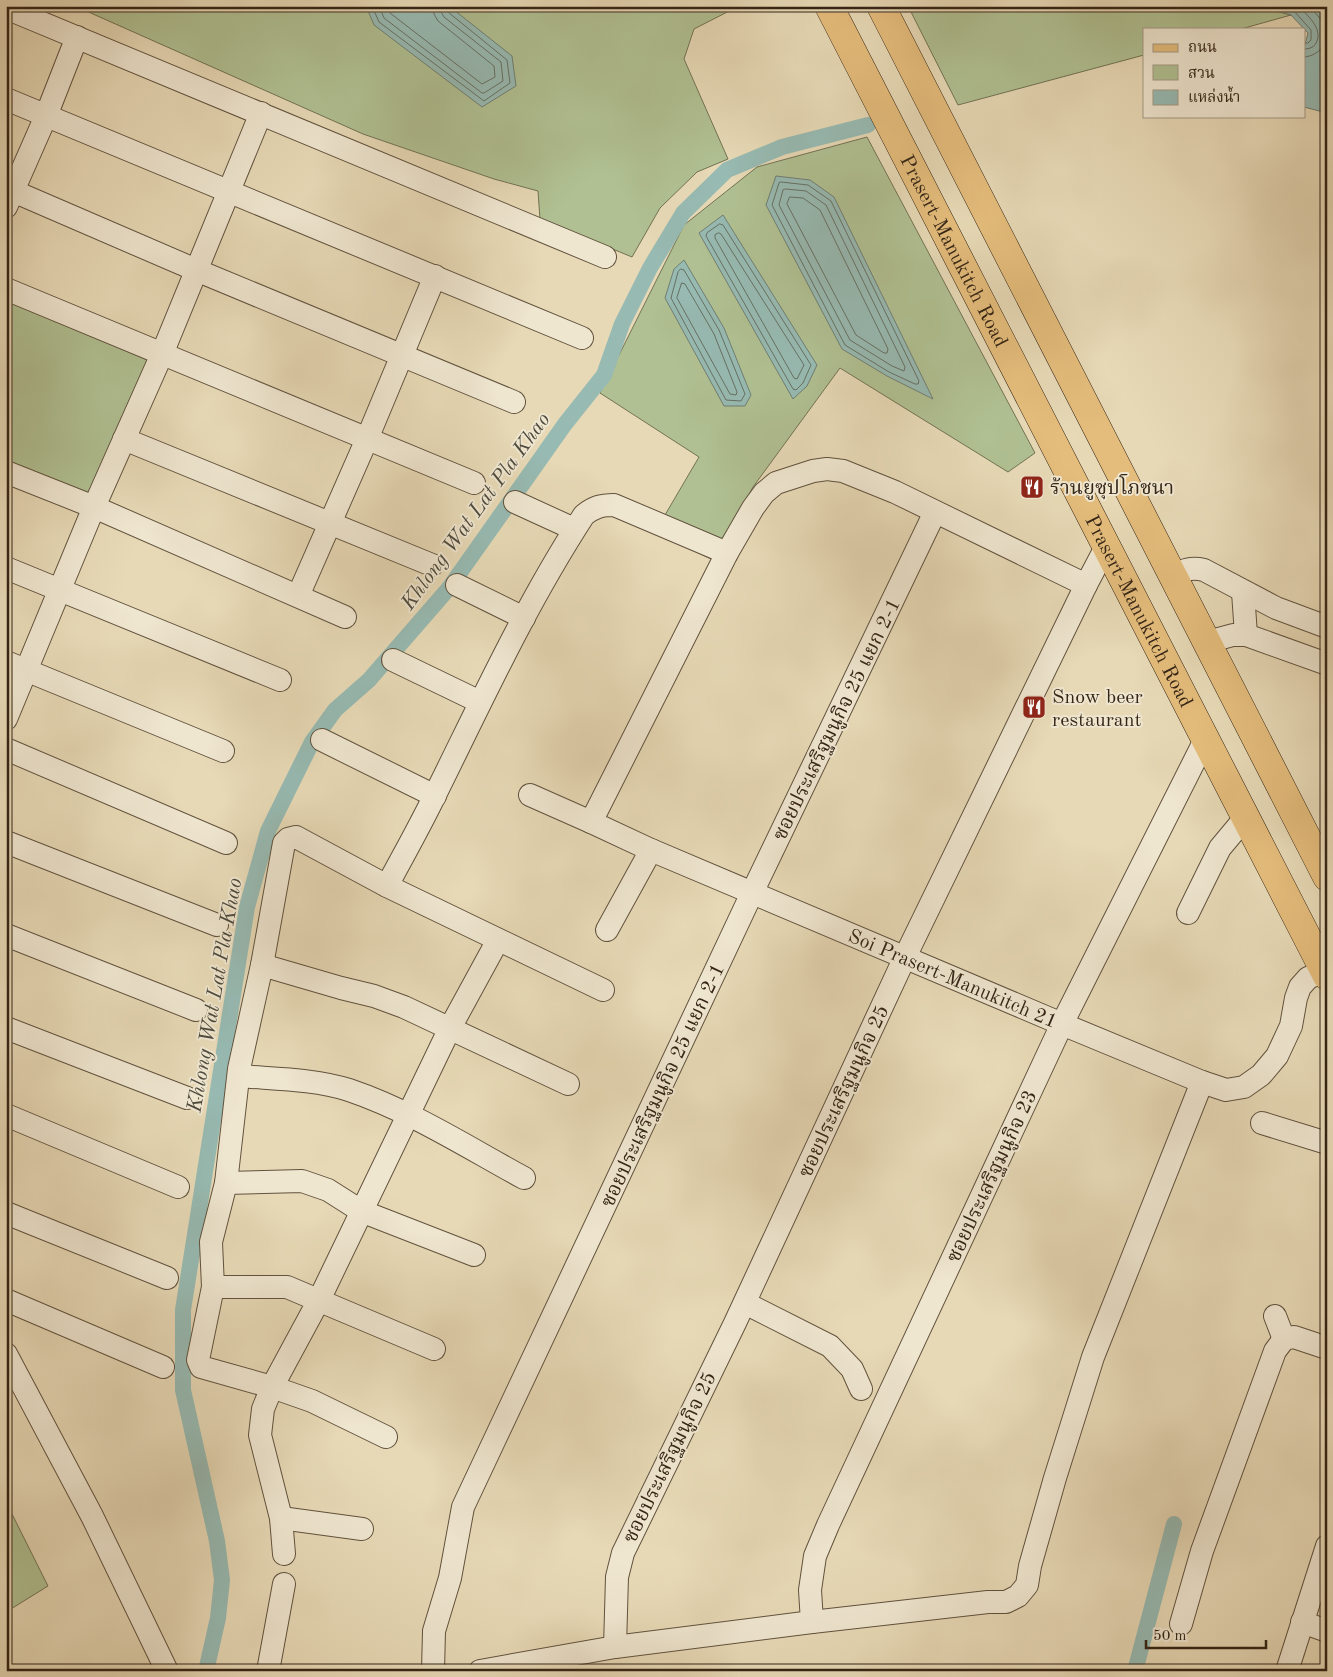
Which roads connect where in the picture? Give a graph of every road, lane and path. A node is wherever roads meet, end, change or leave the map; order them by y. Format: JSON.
{"nodes":[{"id":1,"x":829,"y":6,"type":"edge"},
{"id":2,"x":881,"y":6,"type":"edge"},
{"id":3,"x":6,"y":8,"type":"edge"},
{"id":4,"x":77,"y":37,"type":"junction"},
{"id":5,"x":6,"y":99,"type":"edge"},
{"id":6,"x":261,"y":113,"type":"junction"},
{"id":7,"x":46,"y":116,"type":"junction"},
{"id":8,"x":229,"y":191,"type":"junction"},
{"id":9,"x":9,"y":195,"type":"edge"},
{"id":10,"x":605,"y":257,"type":"dead end"},
{"id":11,"x":196,"y":270,"type":"junction"},
{"id":12,"x":434,"y":276,"type":"junction"},
{"id":13,"x":6,"y":288,"type":"edge"},
{"id":14,"x":582,"y":338,"type":"dead end"},
{"id":15,"x":162,"y":354,"type":"junction"},
{"id":16,"x":403,"y":356,"type":"junction"},
{"id":17,"x":514,"y":402,"type":"dead end"},
{"id":18,"x":124,"y":439,"type":"junction"},
{"id":19,"x":367,"y":439,"type":"junction"},
{"id":20,"x":6,"y":472,"type":"edge"},
{"id":21,"x":474,"y":483,"type":"dead end"},
{"id":22,"x":515,"y":502,"type":"dead end"},
{"id":23,"x":94,"y":507,"type":"junction"},
{"id":24,"x":935,"y":512,"type":"junction"},
{"id":25,"x":331,"y":524,"type":"junction"},
{"id":26,"x":574,"y":529,"type":"junction"},
{"id":27,"x":1107,"y":546,"type":"junction"},
{"id":28,"x":727,"y":554,"type":"junction"},
{"id":29,"x":432,"y":565,"type":"dead end"},
{"id":30,"x":6,"y":568,"type":"edge"},
{"id":31,"x":1173,"y":576,"type":"junction"},
{"id":32,"x":458,"y":585,"type":"dead end"},
{"id":33,"x":1086,"y":585,"type":"junction"},
{"id":34,"x":59,"y":590,"type":"junction"},
{"id":35,"x":1243,"y":592,"type":"junction"},
{"id":36,"x":298,"y":596,"type":"junction"},
{"id":37,"x":344,"y":617,"type":"dead end"},
{"id":38,"x":524,"y":618,"type":"junction"},
{"id":39,"x":1327,"y":627,"type":"edge"},
{"id":40,"x":1246,"y":635,"type":"junction"},
{"id":41,"x":1207,"y":642,"type":"junction"},
{"id":42,"x":393,"y":660,"type":"dead end"},
{"id":43,"x":1327,"y":664,"type":"edge"},
{"id":44,"x":16,"y":666,"type":"edge"},
{"id":45,"x":280,"y":680,"type":"dead end"},
{"id":46,"x":480,"y":702,"type":"junction"},
{"id":47,"x":6,"y":719,"type":"edge"},
{"id":48,"x":322,"y":740,"type":"dead end"},
{"id":49,"x":1204,"y":740,"type":"junction"},
{"id":50,"x":6,"y":749,"type":"edge"},
{"id":51,"x":223,"y":751,"type":"dead end"},
{"id":52,"x":435,"y":796,"type":"junction"},
{"id":53,"x":530,"y":796,"type":"dead end"},
{"id":54,"x":1245,"y":818,"type":"junction"},
{"id":55,"x":592,"y":822,"type":"junction"},
{"id":56,"x":6,"y":842,"type":"edge"},
{"id":57,"x":226,"y":843,"type":"dead end"},
{"id":58,"x":651,"y":850,"type":"junction"},
{"id":59,"x":1326,"y":871,"type":"edge"},
{"id":60,"x":387,"y":886,"type":"junction"},
{"id":61,"x":752,"y":893,"type":"junction"},
{"id":62,"x":1188,"y":913,"type":"dead end"},
{"id":63,"x":216,"y":925,"type":"dead end"},
{"id":64,"x":607,"y":930,"type":"dead end"},
{"id":65,"x":6,"y":935,"type":"edge"},
{"id":66,"x":498,"y":940,"type":"junction"},
{"id":67,"x":905,"y":957,"type":"junction"},
{"id":68,"x":262,"y":965,"type":"junction"},
{"id":69,"x":1325,"y":974,"type":"edge"},
{"id":70,"x":604,"y":990,"type":"dead end"},
{"id":71,"x":196,"y":1010,"type":"dead end"},
{"id":72,"x":1062,"y":1024,"type":"junction"},
{"id":73,"x":6,"y":1028,"type":"edge"},
{"id":74,"x":450,"y":1028,"type":"junction"},
{"id":75,"x":239,"y":1076,"type":"junction"},
{"id":76,"x":1202,"y":1082,"type":"junction"},
{"id":77,"x":568,"y":1084,"type":"dead end"},
{"id":78,"x":187,"y":1098,"type":"dead end"},
{"id":79,"x":6,"y":1115,"type":"edge"},
{"id":80,"x":408,"y":1115,"type":"junction"},
{"id":81,"x":1262,"y":1124,"type":"dead end"},
{"id":82,"x":1327,"y":1143,"type":"edge"},
{"id":83,"x":524,"y":1178,"type":"dead end"},
{"id":84,"x":226,"y":1183,"type":"junction"},
{"id":85,"x":178,"y":1187,"type":"dead end"},
{"id":86,"x":361,"y":1212,"type":"junction"},
{"id":87,"x":6,"y":1213,"type":"edge"},
{"id":88,"x":474,"y":1255,"type":"dead end"},
{"id":89,"x":166,"y":1278,"type":"dead end"},
{"id":90,"x":213,"y":1287,"type":"junction"},
{"id":91,"x":6,"y":1300,"type":"edge"},
{"id":92,"x":319,"y":1300,"type":"junction"},
{"id":93,"x":745,"y":1303,"type":"junction"},
{"id":94,"x":1275,"y":1316,"type":"dead end"},
{"id":95,"x":1284,"y":1339,"type":"junction"},
{"id":96,"x":1327,"y":1348,"type":"edge"},
{"id":97,"x":434,"y":1349,"type":"dead end"},
{"id":98,"x":6,"y":1354,"type":"edge"},
{"id":99,"x":163,"y":1367,"type":"dead end"},
{"id":100,"x":272,"y":1388,"type":"junction"},
{"id":101,"x":861,"y":1388,"type":"dead end"},
{"id":102,"x":386,"y":1438,"type":"dead end"},
{"id":103,"x":281,"y":1518,"type":"junction"},
{"id":104,"x":362,"y":1529,"type":"dead end"},
{"id":105,"x":1327,"y":1546,"type":"edge"},
{"id":106,"x":284,"y":1554,"type":"dead end"},
{"id":107,"x":284,"y":1584,"type":"dead end"},
{"id":108,"x":812,"y":1622,"type":"junction"},
{"id":109,"x":1302,"y":1622,"type":"junction"},
{"id":110,"x":1181,"y":1624,"type":"dead end"},
{"id":111,"x":1327,"y":1630,"type":"edge"},
{"id":112,"x":614,"y":1647,"type":"junction"},
{"id":113,"x":168,"y":1671,"type":"edge"},
{"id":114,"x":268,"y":1671,"type":"edge"},
{"id":115,"x":432,"y":1671,"type":"edge"},
{"id":116,"x":480,"y":1671,"type":"edge"},
{"id":117,"x":1287,"y":1671,"type":"edge"}],
"edges":[{"from":1,"to":27,"type":"main road","name":"Prasert-Manukitch Road"},
{"from":2,"to":31,"type":"main road"},
{"from":3,"to":4,"type":"street"},
{"from":4,"to":6,"type":"street"},
{"from":4,"to":7,"type":"street"},
{"from":5,"to":7,"type":"street"},
{"from":6,"to":8,"type":"street"},
{"from":6,"to":10,"type":"street"},
{"from":7,"to":8,"type":"street"},
{"from":7,"to":9,"type":"street"},
{"from":8,"to":11,"type":"street"},
{"from":8,"to":12,"type":"street"},
{"from":9,"to":11,"type":"street"},
{"from":11,"to":15,"type":"street"},
{"from":11,"to":16,"type":"street"},
{"from":12,"to":14,"type":"street"},
{"from":12,"to":16,"type":"street"},
{"from":13,"to":15,"type":"street"},
{"from":15,"to":18,"type":"street"},
{"from":15,"to":19,"type":"street"},
{"from":16,"to":17,"type":"street"},
{"from":16,"to":19,"type":"street"},
{"from":18,"to":23,"type":"street"},
{"from":18,"to":25,"type":"street"},
{"from":19,"to":21,"type":"street"},
{"from":19,"to":25,"type":"street"},
{"from":20,"to":23,"type":"street"},
{"from":22,"to":26,"type":"street"},
{"from":23,"to":34,"type":"street"},
{"from":23,"to":36,"type":"street"},
{"from":24,"to":28,"type":"street"},
{"from":24,"to":33,"type":"street"},
{"from":24,"to":61,"type":"street","name":"ซอยประเสริฐมนูกิจ 25 แยก 2-1"},
{"from":25,"to":29,"type":"street"},
{"from":25,"to":36,"type":"street"},
{"from":26,"to":28,"type":"street"},
{"from":26,"to":38,"type":"street"},
{"from":27,"to":33,"type":"street","name":"ซอยประเสริฐมนูกิจ 25"},
{"from":27,"to":49,"type":"main road","name":"Prasert-Manukitch Road"},
{"from":28,"to":55,"type":"street"},
{"from":30,"to":34,"type":"street"},
{"from":31,"to":35,"type":"street"},
{"from":31,"to":41,"type":"main road"},
{"from":32,"to":38,"type":"street"},
{"from":33,"to":67,"type":"street","name":"ซอยประเสริฐมนูกิจ 25"},
{"from":34,"to":44,"type":"street"},
{"from":34,"to":45,"type":"street"},
{"from":35,"to":39,"type":"street"},
{"from":35,"to":40,"type":"street"},
{"from":36,"to":37,"type":"street"},
{"from":38,"to":46,"type":"street"},
{"from":40,"to":41,"type":"street"},
{"from":40,"to":43,"type":"street"},
{"from":41,"to":59,"type":"main road"},
{"from":42,"to":46,"type":"street"},
{"from":44,"to":47,"type":"street"},
{"from":44,"to":51,"type":"street"},
{"from":46,"to":52,"type":"street"},
{"from":48,"to":52,"type":"street"},
{"from":49,"to":54,"type":"main road","name":"Prasert-Manukitch Road"},
{"from":49,"to":72,"type":"street","name":"ซอยประเสริฐมนูกิจ 23"},
{"from":50,"to":57,"type":"street"},
{"from":52,"to":60,"type":"street"},
{"from":53,"to":55,"type":"street","name":"Soi Prasert-Manukitch 21"},
{"from":54,"to":62,"type":"street"},
{"from":54,"to":69,"type":"main road","name":"Prasert-Manukitch Road"},
{"from":55,"to":58,"type":"street","name":"Soi Prasert-Manukitch 21"},
{"from":56,"to":63,"type":"street"},
{"from":58,"to":61,"type":"street","name":"Soi Prasert-Manukitch 21"},
{"from":58,"to":64,"type":"street"},
{"from":60,"to":66,"type":"street"},
{"from":60,"to":68,"type":"street"},
{"from":61,"to":67,"type":"street","name":"Soi Prasert-Manukitch 21"},
{"from":61,"to":115,"type":"street","name":"ซอยประเสริฐมนูกิจ 25 แยก 2-1"},
{"from":65,"to":71,"type":"street"},
{"from":66,"to":70,"type":"street"},
{"from":66,"to":74,"type":"street"},
{"from":67,"to":72,"type":"street","name":"Soi Prasert-Manukitch 21"},
{"from":67,"to":93,"type":"street","name":"ซอยประเสริฐมนูกิจ 25"},
{"from":68,"to":74,"type":"street"},
{"from":68,"to":75,"type":"street"},
{"from":69,"to":76,"type":"street","name":"Soi Prasert-Manukitch 21"},
{"from":72,"to":76,"type":"street","name":"Soi Prasert-Manukitch 21"},
{"from":72,"to":108,"type":"street","name":"ซอยประเสริฐมนูกิจ 23"},
{"from":73,"to":78,"type":"street"},
{"from":74,"to":77,"type":"street"},
{"from":74,"to":80,"type":"street"},
{"from":75,"to":80,"type":"street"},
{"from":75,"to":84,"type":"street"},
{"from":76,"to":108,"type":"street"},
{"from":79,"to":85,"type":"street"},
{"from":80,"to":83,"type":"street"},
{"from":80,"to":86,"type":"street"},
{"from":81,"to":82,"type":"street"},
{"from":84,"to":86,"type":"street"},
{"from":84,"to":90,"type":"street"},
{"from":86,"to":88,"type":"street"},
{"from":86,"to":92,"type":"street"},
{"from":87,"to":89,"type":"street"},
{"from":90,"to":92,"type":"street"},
{"from":90,"to":100,"type":"street"},
{"from":91,"to":99,"type":"street"},
{"from":92,"to":97,"type":"street"},
{"from":92,"to":100,"type":"street"},
{"from":93,"to":101,"type":"street"},
{"from":93,"to":112,"type":"street","name":"ซอยประเสริฐมนูกิจ 25"},
{"from":94,"to":95,"type":"street"},
{"from":95,"to":96,"type":"street"},
{"from":95,"to":110,"type":"street"},
{"from":98,"to":113,"type":"street"},
{"from":100,"to":102,"type":"street"},
{"from":100,"to":103,"type":"street"},
{"from":103,"to":104,"type":"street"},
{"from":103,"to":106,"type":"street"},
{"from":105,"to":109,"type":"street"},
{"from":107,"to":114,"type":"street"},
{"from":108,"to":112,"type":"street"},
{"from":109,"to":111,"type":"street"},
{"from":109,"to":117,"type":"street"},
{"from":112,"to":116,"type":"street"}]}
